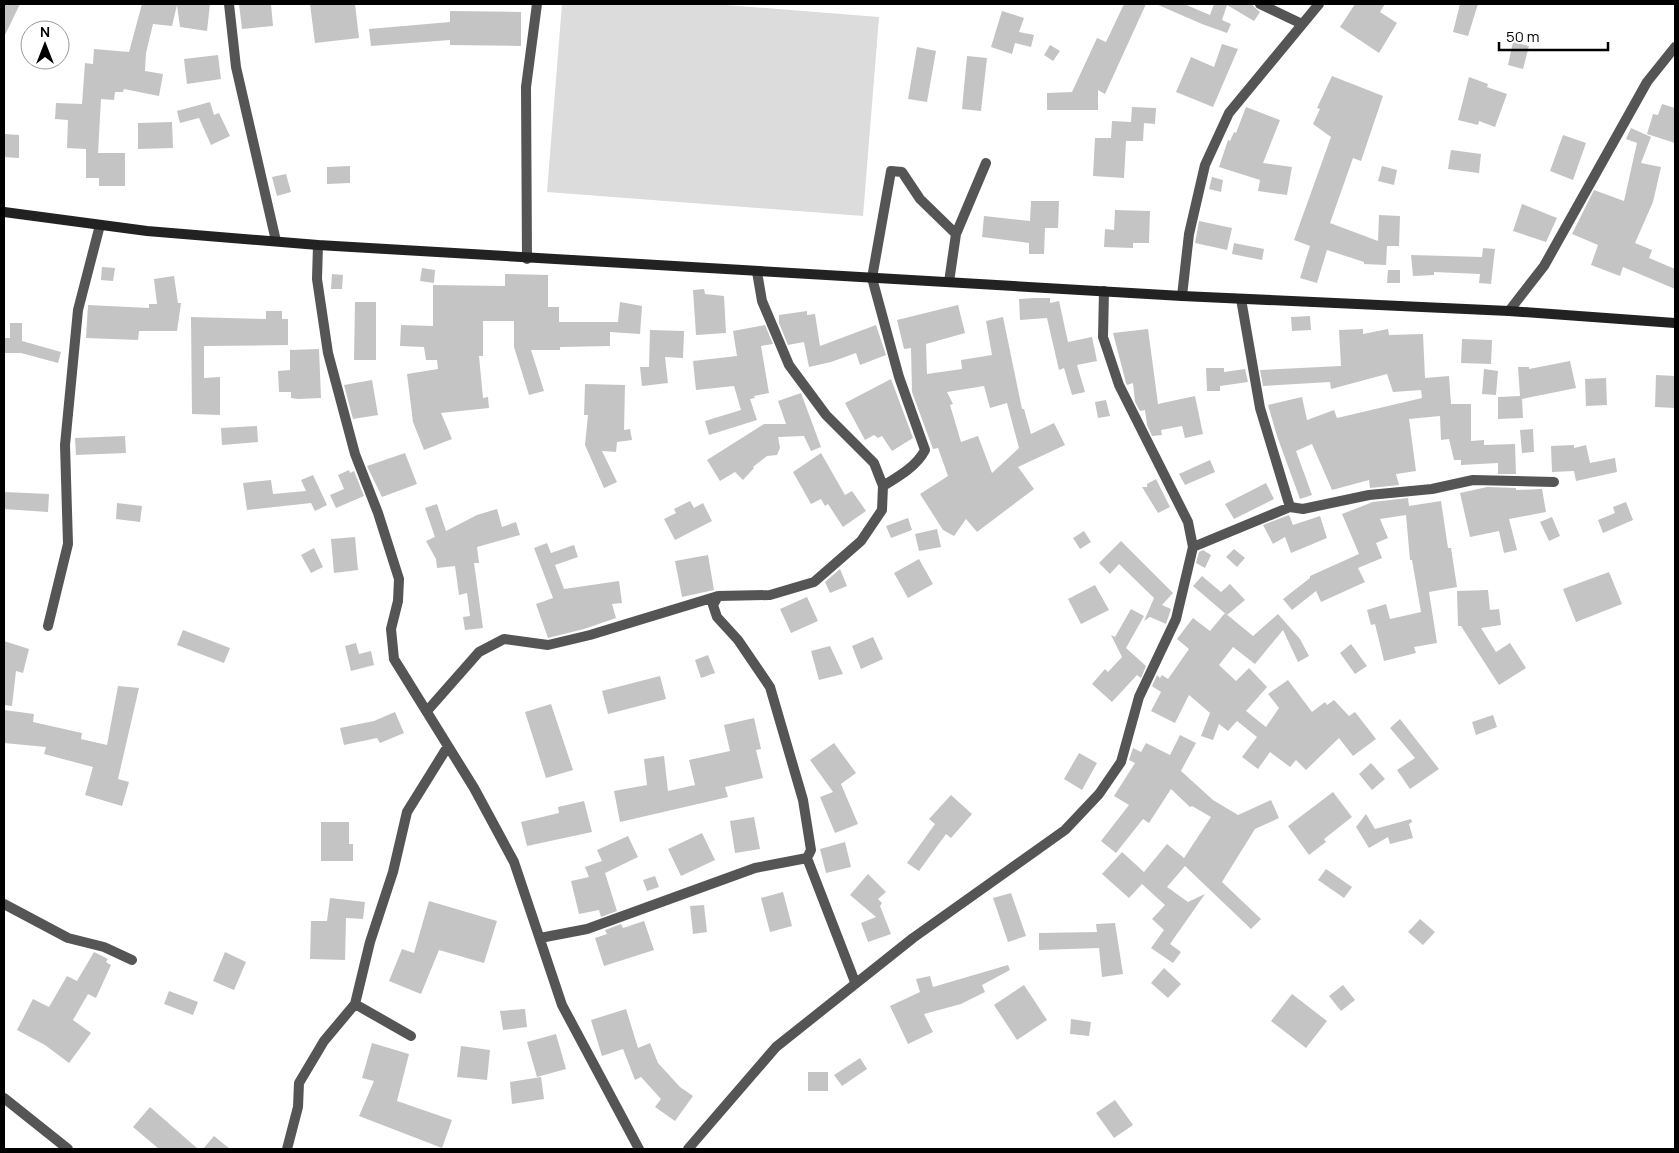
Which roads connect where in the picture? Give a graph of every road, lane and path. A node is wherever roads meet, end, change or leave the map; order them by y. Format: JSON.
{"nodes":[{"id":1,"x":229,"y":4,"type":"edge"},
{"id":2,"x":536,"y":4,"type":"edge"},
{"id":3,"x":1260,"y":4,"type":"edge"},
{"id":4,"x":1319,"y":4,"type":"edge"},
{"id":5,"x":1302,"y":24,"type":"junction"},
{"id":6,"x":1675,"y":47,"type":"edge"},
{"id":7,"x":986,"y":163,"type":"dead end"},
{"id":8,"x":4,"y":212,"type":"edge"},
{"id":9,"x":100,"y":225,"type":"junction"},
{"id":10,"x":956,"y":234,"type":"junction"},
{"id":11,"x":276,"y":242,"type":"junction"},
{"id":12,"x":318,"y":245,"type":"junction"},
{"id":13,"x":527,"y":259,"type":"junction"},
{"id":14,"x":757,"y":272,"type":"junction"},
{"id":15,"x":872,"y":278,"type":"junction"},
{"id":16,"x":949,"y":282,"type":"junction"},
{"id":17,"x":1104,"y":291,"type":"junction"},
{"id":18,"x":1182,"y":296,"type":"junction"},
{"id":19,"x":1241,"y":299,"type":"junction"},
{"id":20,"x":1508,"y":311,"type":"junction"},
{"id":21,"x":1675,"y":323,"type":"edge"},
{"id":22,"x":1554,"y":482,"type":"dead end"},
{"id":23,"x":883,"y":486,"type":"junction"},
{"id":24,"x":1290,"y":507,"type":"junction"},
{"id":25,"x":1193,"y":547,"type":"junction"},
{"id":26,"x":718,"y":596,"type":"junction"},
{"id":27,"x":48,"y":626,"type":"dead end"},
{"id":28,"x":428,"y":711,"type":"junction"},
{"id":29,"x":448,"y":746,"type":"junction"},
{"id":30,"x":807,"y":858,"type":"junction"},
{"id":31,"x":4,"y":904,"type":"edge"},
{"id":32,"x":540,"y":938,"type":"junction"},
{"id":33,"x":132,"y":960,"type":"dead end"},
{"id":34,"x":855,"y":982,"type":"junction"},
{"id":35,"x":355,"y":1004,"type":"junction"},
{"id":36,"x":411,"y":1036,"type":"dead end"},
{"id":37,"x":4,"y":1098,"type":"edge"},
{"id":38,"x":68,"y":1149,"type":"edge"},
{"id":39,"x":287,"y":1149,"type":"edge"},
{"id":40,"x":639,"y":1149,"type":"edge"},
{"id":41,"x":688,"y":1149,"type":"edge"}],
"edges":[{"from":1,"to":11,"type":"street"},
{"from":2,"to":13,"type":"street"},
{"from":3,"to":5,"type":"street"},
{"from":4,"to":5,"type":"street"},
{"from":5,"to":18,"type":"street"},
{"from":6,"to":20,"type":"street"},
{"from":7,"to":10,"type":"street"},
{"from":8,"to":9,"type":"main road"},
{"from":9,"to":11,"type":"main road"},
{"from":9,"to":27,"type":"street"},
{"from":10,"to":15,"type":"street"},
{"from":10,"to":16,"type":"street"},
{"from":11,"to":12,"type":"main road"},
{"from":12,"to":13,"type":"main road"},
{"from":12,"to":28,"type":"street"},
{"from":13,"to":14,"type":"main road"},
{"from":14,"to":15,"type":"main road"},
{"from":14,"to":23,"type":"street"},
{"from":15,"to":16,"type":"main road"},
{"from":15,"to":23,"type":"street"},
{"from":16,"to":17,"type":"main road"},
{"from":17,"to":18,"type":"main road"},
{"from":17,"to":25,"type":"street"},
{"from":18,"to":19,"type":"main road"},
{"from":19,"to":20,"type":"main road"},
{"from":19,"to":24,"type":"street"},
{"from":20,"to":21,"type":"main road"},
{"from":22,"to":24,"type":"street"},
{"from":23,"to":26,"type":"street"},
{"from":24,"to":25,"type":"street"},
{"from":25,"to":34,"type":"street"},
{"from":26,"to":28,"type":"street"},
{"from":26,"to":30,"type":"street"},
{"from":28,"to":29,"type":"street"},
{"from":29,"to":32,"type":"street"},
{"from":29,"to":35,"type":"street"},
{"from":30,"to":32,"type":"street"},
{"from":30,"to":34,"type":"street"},
{"from":31,"to":33,"type":"street"},
{"from":32,"to":40,"type":"street"},
{"from":34,"to":41,"type":"street"},
{"from":35,"to":36,"type":"street"},
{"from":35,"to":39,"type":"street"},
{"from":37,"to":38,"type":"street"}]}
